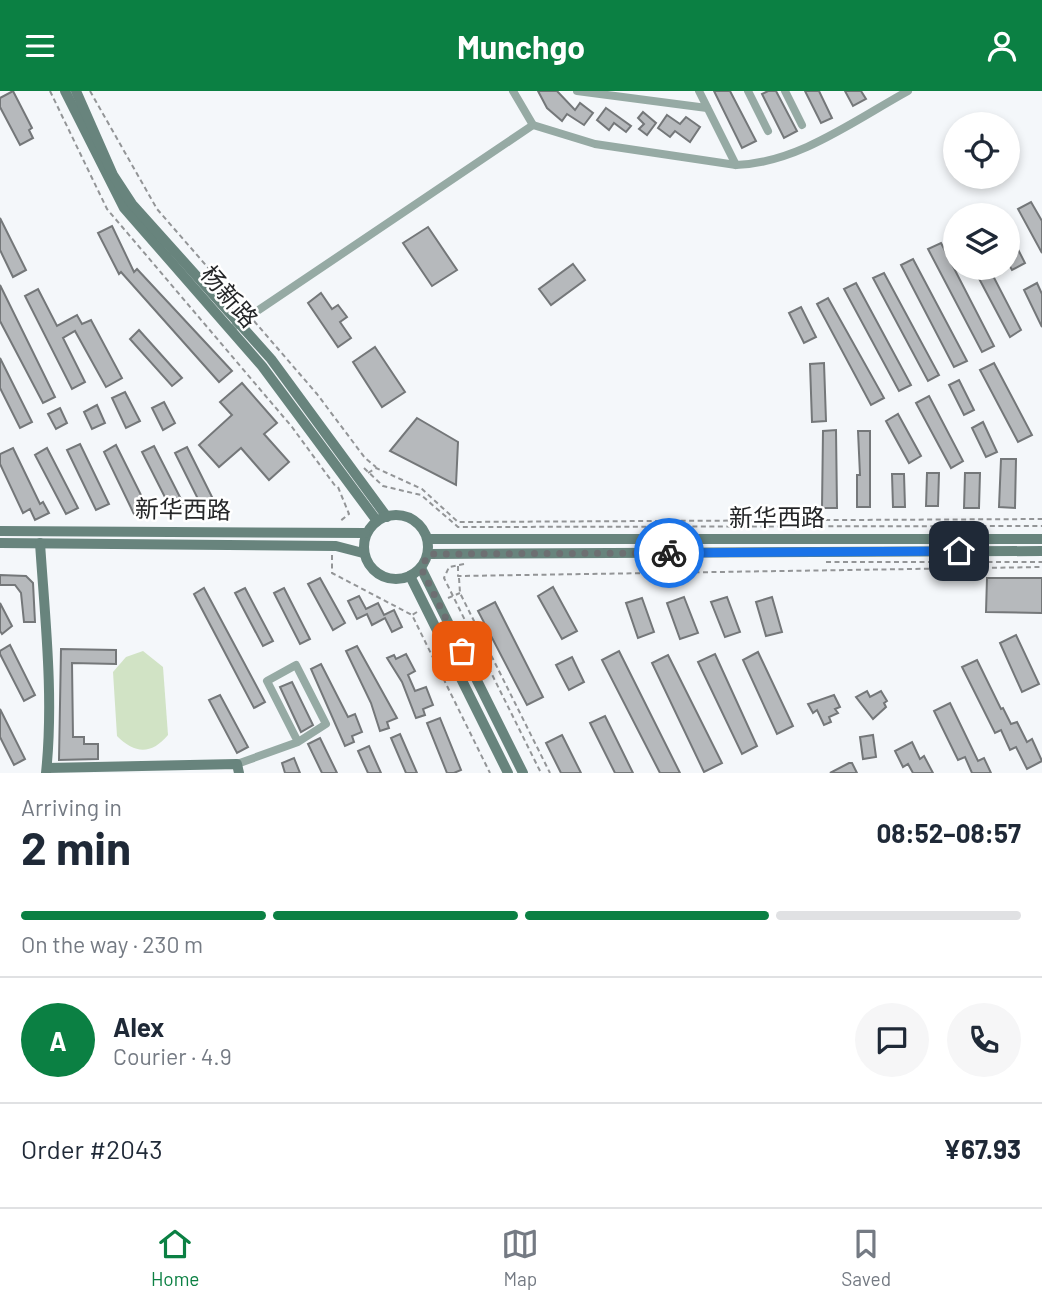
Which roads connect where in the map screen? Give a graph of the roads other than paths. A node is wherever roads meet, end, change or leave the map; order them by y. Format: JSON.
{"nodes":[{"id":1,"x":65,"y":91,"type":"edge"},
{"id":2,"x":76,"y":91,"type":"edge"},
{"id":3,"x":513,"y":91,"type":"edge"},
{"id":4,"x":577,"y":91,"type":"edge"},
{"id":5,"x":699,"y":91,"type":"edge"},
{"id":6,"x":748,"y":91,"type":"edge"},
{"id":7,"x":785,"y":91,"type":"edge"},
{"id":8,"x":908,"y":91,"type":"edge"},
{"id":9,"x":707,"y":109,"type":"junction"},
{"id":10,"x":533,"y":125,"type":"junction"},
{"id":11,"x":802,"y":125,"type":"dead end"},
{"id":12,"x":768,"y":131,"type":"dead end"},
{"id":13,"x":736,"y":165,"type":"junction"},
{"id":14,"x":235,"y":327,"type":"junction"},
{"id":15,"x":382,"y":519,"type":"junction"},
{"id":16,"x":0,"y":531,"type":"edge"},
{"id":17,"x":365,"y":533,"type":"junction"},
{"id":18,"x":428,"y":539,"type":"junction"},
{"id":19,"x":1042,"y":539,"type":"edge"},
{"id":20,"x":0,"y":543,"type":"edge"},
{"id":21,"x":40,"y":543,"type":"junction"},
{"id":22,"x":1042,"y":551,"type":"edge"},
{"id":23,"x":363,"y":553,"type":"junction"},
{"id":24,"x":429,"y":554,"type":"junction"},
{"id":25,"x":421,"y":568,"type":"junction"},
{"id":26,"x":410,"y":576,"type":"junction"},
{"id":27,"x":298,"y":742,"type":"junction"},
{"id":28,"x":238,"y":768,"type":"edge"},
{"id":29,"x":46,"y":771,"type":"edge"},
{"id":30,"x":508,"y":773,"type":"edge"},
{"id":31,"x":523,"y":773,"type":"edge"}],
"edges":[{"from":1,"to":14,"type":"main road","name":"杨新路"},
{"from":2,"to":14,"type":"main road","name":"杨新路"},
{"from":3,"to":10,"type":"street"},
{"from":4,"to":9,"type":"street"},
{"from":5,"to":9,"type":"street"},
{"from":6,"to":12,"type":"street"},
{"from":7,"to":11,"type":"street"},
{"from":8,"to":13,"type":"street"},
{"from":9,"to":13,"type":"street"},
{"from":10,"to":13,"type":"street"},
{"from":10,"to":14,"type":"street"},
{"from":14,"to":15,"type":"main road","name":"杨新路"},
{"from":15,"to":17,"type":"main road"},
{"from":15,"to":18,"type":"main road"},
{"from":16,"to":17,"type":"main road","name":"新华西路"},
{"from":17,"to":23,"type":"main road"},
{"from":18,"to":19,"type":"main road","name":"新华西路"},
{"from":18,"to":24,"type":"main road"},
{"from":20,"to":21,"type":"main road","name":"新华西路"},
{"from":21,"to":23,"type":"main road","name":"新华西路"},
{"from":21,"to":29,"type":"main road"},
{"from":22,"to":24,"type":"main road","name":"新华西路"},
{"from":23,"to":26,"type":"main road"},
{"from":24,"to":25,"type":"main road"},
{"from":25,"to":26,"type":"main road"},
{"from":25,"to":31,"type":"main road"},
{"from":26,"to":30,"type":"main road"},
{"from":27,"to":27,"type":"street"},
{"from":27,"to":28,"type":"street"},
{"from":28,"to":29,"type":"main road"}]}
